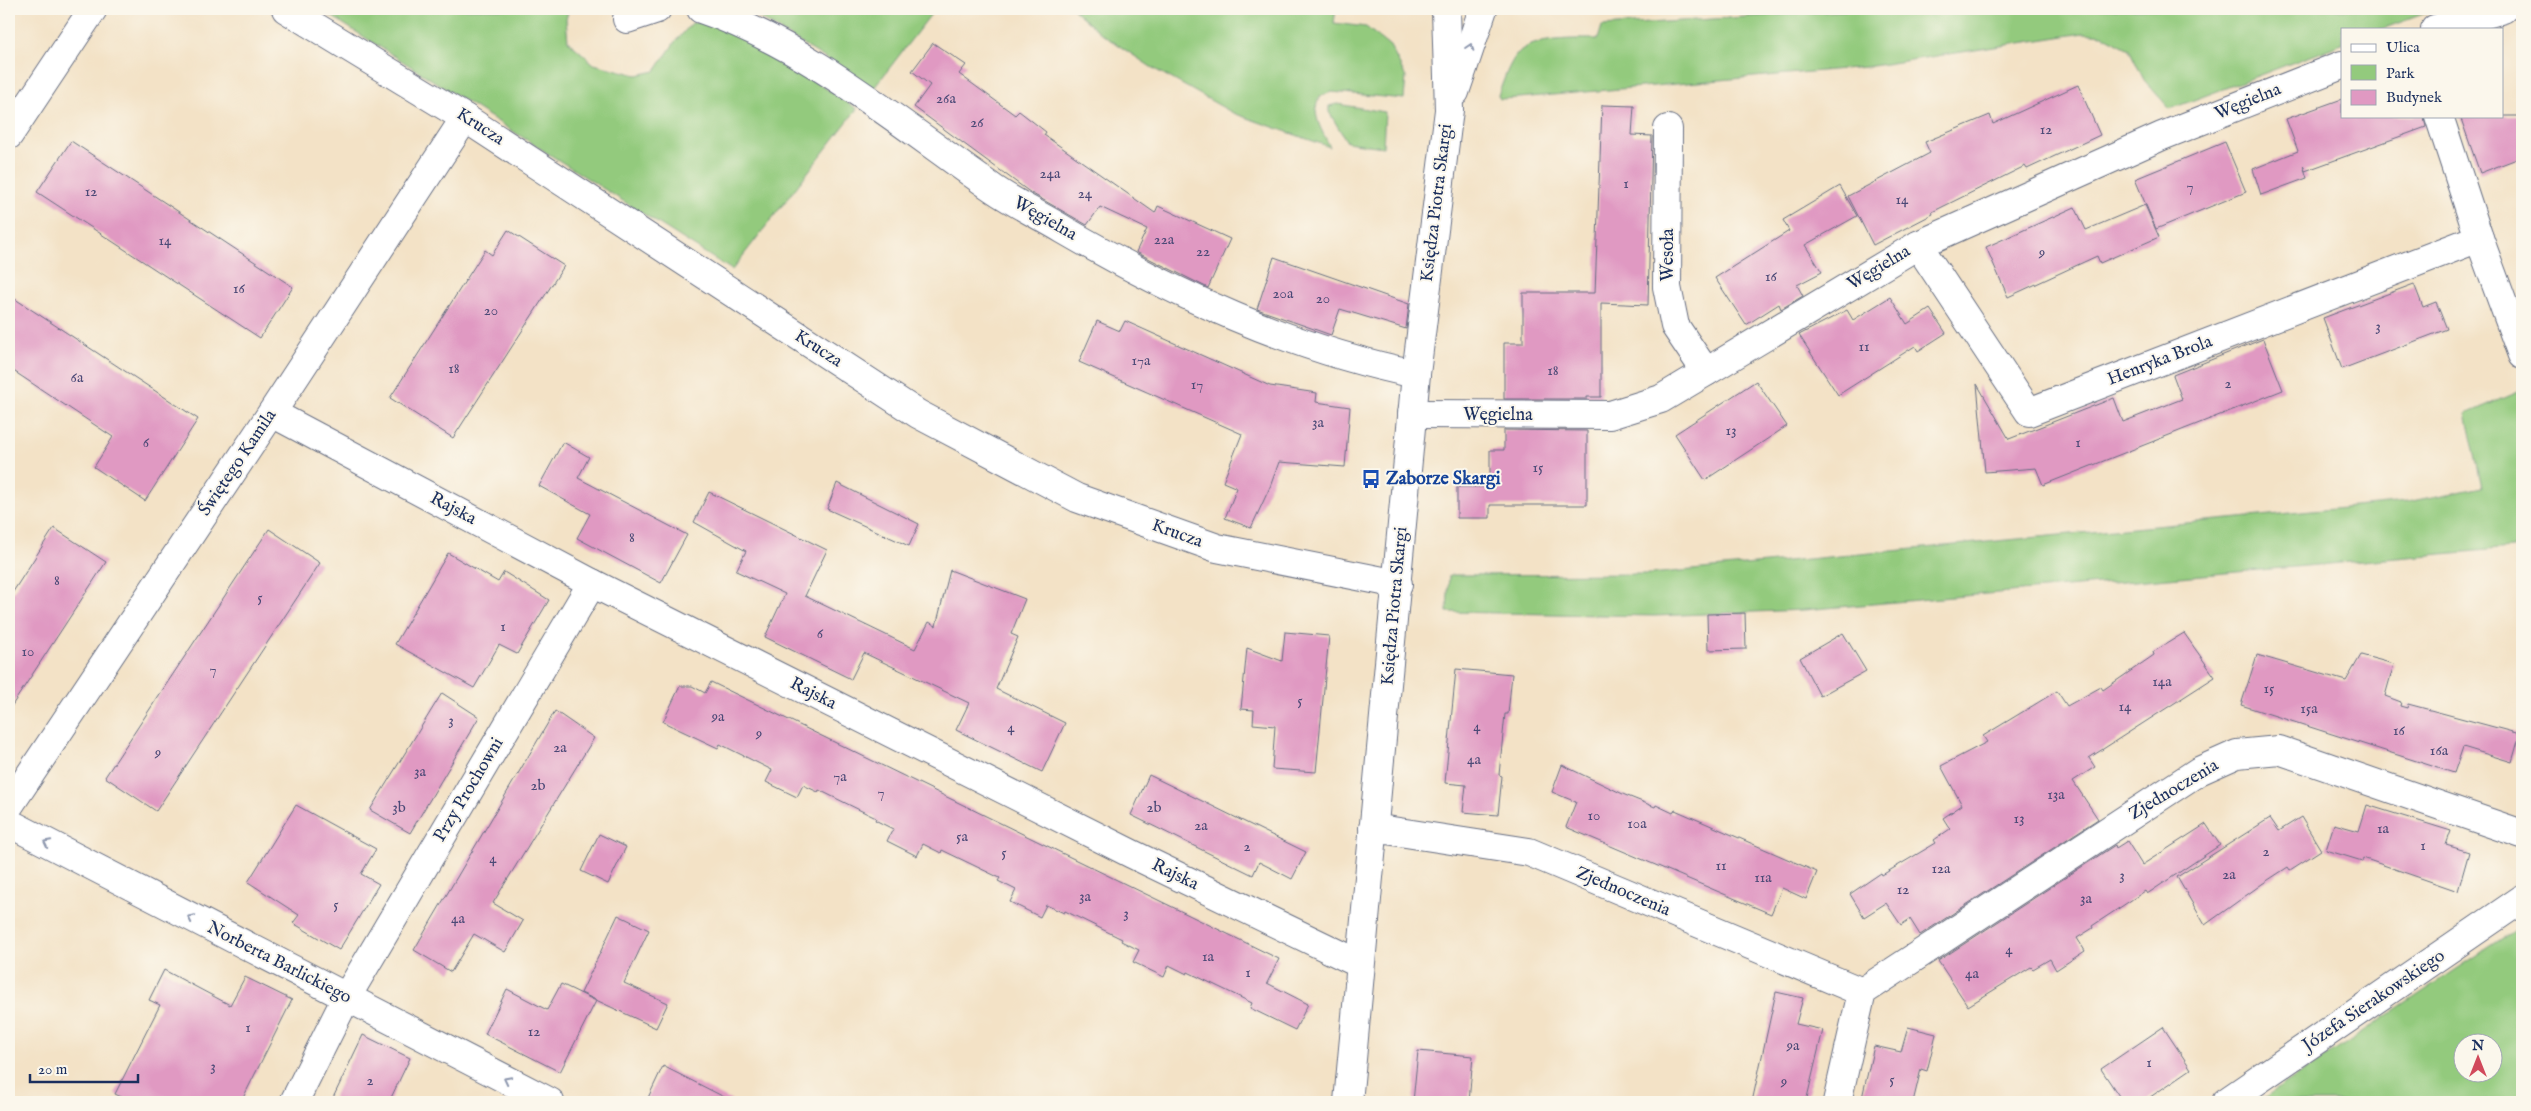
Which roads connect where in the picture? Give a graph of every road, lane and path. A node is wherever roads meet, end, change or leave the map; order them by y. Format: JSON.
{"nodes":[{"id":1,"x":93,"y":9,"type":"edge"},
{"id":2,"x":286,"y":9,"type":"edge"},
{"id":3,"x":657,"y":9,"type":"edge"},
{"id":4,"x":701,"y":9,"type":"edge"},
{"id":5,"x":1446,"y":9,"type":"edge"},
{"id":6,"x":1483,"y":9,"type":"edge"},
{"id":7,"x":2503,"y":9,"type":"edge"},
{"id":8,"x":627,"y":18,"type":"dead end"},
{"id":9,"x":2438,"y":28,"type":"edge"},
{"id":10,"x":2341,"y":64,"type":"edge"},
{"id":11,"x":1449,"y":110,"type":"junction"},
{"id":12,"x":466,"y":118,"type":"junction"},
{"id":13,"x":2440,"y":118,"type":"edge"},
{"id":14,"x":1668,"y":128,"type":"dead end"},
{"id":15,"x":9,"y":136,"type":"edge"},
{"id":16,"x":2479,"y":238,"type":"junction"},
{"id":17,"x":1918,"y":245,"type":"junction"},
{"id":18,"x":2522,"y":355,"type":"edge"},
{"id":19,"x":1706,"y":372,"type":"junction"},
{"id":20,"x":1416,"y":374,"type":"junction"},
{"id":21,"x":272,"y":413,"type":"junction"},
{"id":22,"x":1412,"y":414,"type":"junction"},
{"id":23,"x":592,"y":583,"type":"junction"},
{"id":24,"x":1398,"y":584,"type":"junction"},
{"id":25,"x":9,"y":806,"type":"edge"},
{"id":26,"x":9,"y":823,"type":"edge"},
{"id":27,"x":1373,"y":828,"type":"junction"},
{"id":28,"x":2522,"y":834,"type":"edge"},
{"id":29,"x":2522,"y":899,"type":"edge"},
{"id":30,"x":1360,"y":964,"type":"junction"},
{"id":31,"x":1862,"y":992,"type":"junction"},
{"id":32,"x":346,"y":998,"type":"junction"},
{"id":33,"x":294,"y":1102,"type":"edge"},
{"id":34,"x":550,"y":1102,"type":"edge"},
{"id":35,"x":1348,"y":1102,"type":"edge"},
{"id":36,"x":1837,"y":1102,"type":"edge"},
{"id":37,"x":2226,"y":1102,"type":"edge"}],
"edges":[{"from":1,"to":15,"type":"street"},
{"from":2,"to":12,"type":"street","name":"Krucza"},
{"from":3,"to":8,"type":"street"},
{"from":4,"to":20,"type":"street","name":"Węgielna"},
{"from":5,"to":11,"type":"street","name":"Księdza Piotra Skargi"},
{"from":11,"to":6,"type":"street","name":"Księdza Piotra Skargi","one_way":true},
{"from":7,"to":9,"type":"street"},
{"from":10,"to":17,"type":"street","name":"Węgielna"},
{"from":11,"to":20,"type":"street","name":"Księdza Piotra Skargi"},
{"from":12,"to":21,"type":"street","name":"Świętego Kamila"},
{"from":12,"to":24,"type":"street","name":"Krucza"},
{"from":13,"to":16,"type":"street"},
{"from":14,"to":19,"type":"street","name":"Wesoła"},
{"from":16,"to":17,"type":"street","name":"Henryka Brola"},
{"from":16,"to":18,"type":"street"},
{"from":17,"to":19,"type":"street","name":"Węgielna"},
{"from":19,"to":22,"type":"street","name":"Węgielna"},
{"from":20,"to":22,"type":"street","name":"Księdza Piotra Skargi"},
{"from":21,"to":23,"type":"street","name":"Rajska"},
{"from":21,"to":25,"type":"street","name":"Świętego Kamila"},
{"from":22,"to":24,"type":"street","name":"Księdza Piotra Skargi"},
{"from":23,"to":30,"type":"street","name":"Rajska"},
{"from":23,"to":32,"type":"street","name":"Przy Prochowni"},
{"from":24,"to":27,"type":"street","name":"Księdza Piotra Skargi"},
{"from":32,"to":26,"type":"street","name":"Norberta Barlickiego","one_way":true},
{"from":27,"to":30,"type":"street","name":"Księdza Piotra Skargi"},
{"from":27,"to":31,"type":"street","name":"Zjednoczenia"},
{"from":28,"to":31,"type":"street","name":"Zjednoczenia"},
{"from":29,"to":37,"type":"street","name":"Józefa Sierakowskiego"},
{"from":30,"to":35,"type":"street","name":"Księdza Piotra Skargi"},
{"from":31,"to":36,"type":"street"},
{"from":32,"to":33,"type":"street","name":"Przy Prochowni"},
{"from":34,"to":32,"type":"street","name":"Norberta Barlickiego","one_way":true}]}
